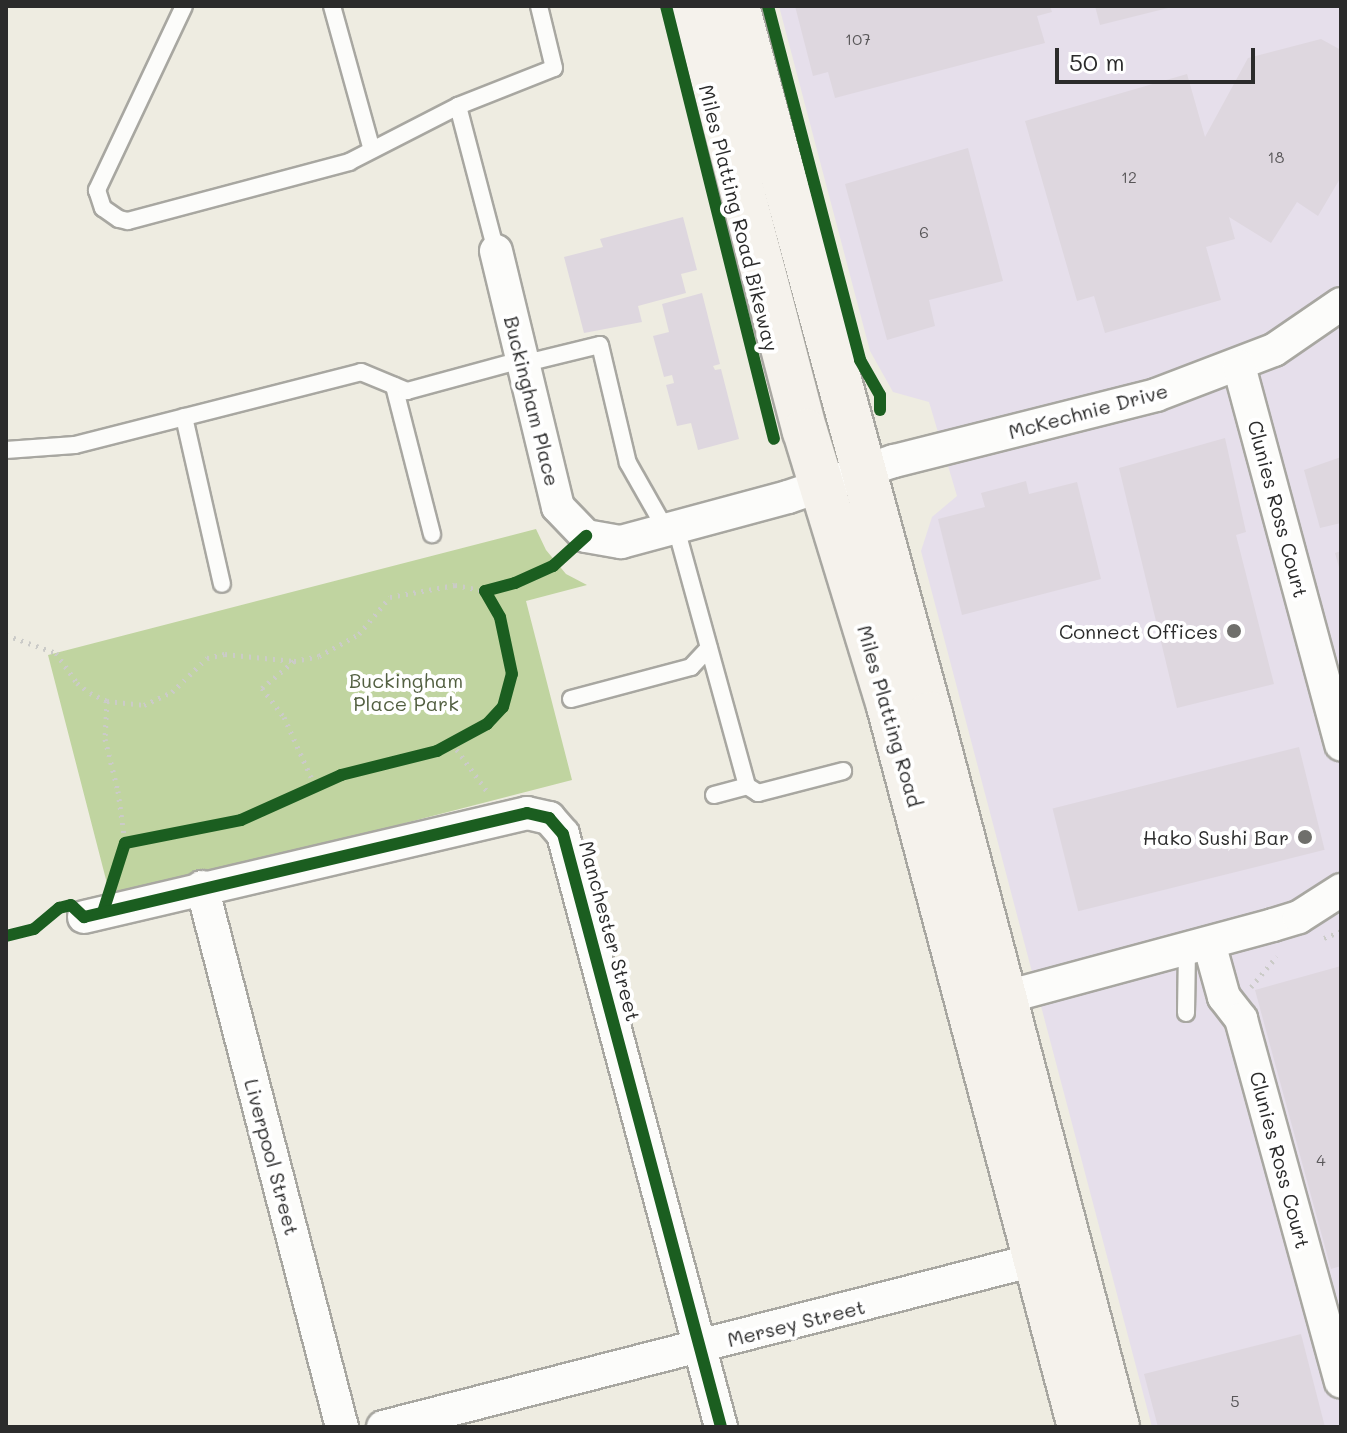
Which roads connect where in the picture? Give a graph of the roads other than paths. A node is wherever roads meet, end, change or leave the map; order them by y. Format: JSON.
{"nodes":[{"id":1,"x":184,"y":6,"type":"edge"},
{"id":2,"x":332,"y":6,"type":"edge"},
{"id":3,"x":539,"y":6,"type":"edge"},
{"id":4,"x":694,"y":6,"type":"edge"},
{"id":5,"x":737,"y":6,"type":"edge"},
{"id":6,"x":458,"y":106,"type":"junction"},
{"id":7,"x":372,"y":150,"type":"junction"},
{"id":8,"x":496,"y":251,"type":"joint"},
{"id":9,"x":1341,"y":304,"type":"edge"},
{"id":10,"x":522,"y":362,"type":"junction"},
{"id":11,"x":1239,"y":366,"type":"junction"},
{"id":12,"x":394,"y":386,"type":"junction"},
{"id":13,"x":184,"y":417,"type":"junction"},
{"id":14,"x":6,"y":450,"type":"edge"},
{"id":15,"x":865,"y":473,"type":"junction"},
{"id":16,"x":821,"y":486,"type":"junction"},
{"id":17,"x":671,"y":529,"type":"junction"},
{"id":18,"x":432,"y":534,"type":"dead end"},
{"id":19,"x":222,"y":584,"type":"dead end"},
{"id":20,"x":709,"y":648,"type":"junction"},
{"id":21,"x":571,"y":699,"type":"dead end"},
{"id":22,"x":1341,"y":745,"type":"edge"},
{"id":23,"x":843,"y":771,"type":"dead end"},
{"id":24,"x":747,"y":786,"type":"junction"},
{"id":25,"x":714,"y":795,"type":"dead end"},
{"id":26,"x":202,"y":887,"type":"junction"},
{"id":27,"x":1341,"y":890,"type":"edge"},
{"id":28,"x":84,"y":917,"type":"dead end"},
{"id":29,"x":1198,"y":946,"type":"junction"},
{"id":30,"x":987,"y":1002,"type":"junction"},
{"id":31,"x":1186,"y":1013,"type":"dead end"},
{"id":32,"x":1052,"y":1256,"type":"junction"},
{"id":33,"x":700,"y":1347,"type":"junction"},
{"id":34,"x":1341,"y":1381,"type":"edge"},
{"id":35,"x":342,"y":1427,"type":"edge"},
{"id":36,"x":383,"y":1427,"type":"edge"},
{"id":37,"x":721,"y":1427,"type":"edge"},
{"id":38,"x":1080,"y":1427,"type":"edge"},
{"id":39,"x":1117,"y":1427,"type":"edge"}],
"edges":[{"from":1,"to":7,"type":"lane"},
{"from":2,"to":7,"type":"lane"},
{"from":3,"to":6,"type":"lane"},
{"from":4,"to":16,"type":"main road","name":"Miles Platting Road"},
{"from":5,"to":15,"type":"main road","name":"Miles Platting Road"},
{"from":6,"to":7,"type":"lane"},
{"from":6,"to":8,"type":"lane"},
{"from":8,"to":10,"type":"street","name":"Buckingham Place"},
{"from":9,"to":11,"type":"street","name":"McKechnie Drive"},
{"from":10,"to":12,"type":"lane"},
{"from":10,"to":17,"type":"street","name":"Buckingham Place"},
{"from":10,"to":17,"type":"lane"},
{"from":11,"to":15,"type":"street","name":"McKechnie Drive"},
{"from":11,"to":22,"type":"street","name":"Clunies Ross Court"},
{"from":12,"to":13,"type":"lane"},
{"from":12,"to":18,"type":"lane"},
{"from":13,"to":14,"type":"lane"},
{"from":13,"to":19,"type":"lane"},
{"from":15,"to":16,"type":"street","name":"McKechnie Drive"},
{"from":15,"to":30,"type":"main road","name":"Miles Platting Road"},
{"from":16,"to":17,"type":"street","name":"Buckingham Place"},
{"from":16,"to":30,"type":"main road","name":"Miles Platting Road"},
{"from":17,"to":20,"type":"lane"},
{"from":20,"to":21,"type":"lane"},
{"from":20,"to":24,"type":"lane"},
{"from":23,"to":24,"type":"lane"},
{"from":24,"to":25,"type":"lane"},
{"from":26,"to":28,"type":"street","name":"Manchester Street"},
{"from":26,"to":33,"type":"street","name":"Manchester Street"},
{"from":26,"to":35,"type":"street","name":"Liverpool Street"},
{"from":27,"to":29,"type":"street"},
{"from":29,"to":30,"type":"street"},
{"from":29,"to":31,"type":"lane"},
{"from":29,"to":34,"type":"street","name":"Clunies Ross Court"},
{"from":30,"to":32,"type":"main road","name":"Miles Platting Road"},
{"from":32,"to":33,"type":"street","name":"Mersey Street"},
{"from":32,"to":38,"type":"main road","name":"Miles Platting Road"},
{"from":32,"to":39,"type":"main road","name":"Miles Platting Road"},
{"from":33,"to":36,"type":"street","name":"Mersey Street"},
{"from":33,"to":37,"type":"street","name":"Manchester Street"}]}
